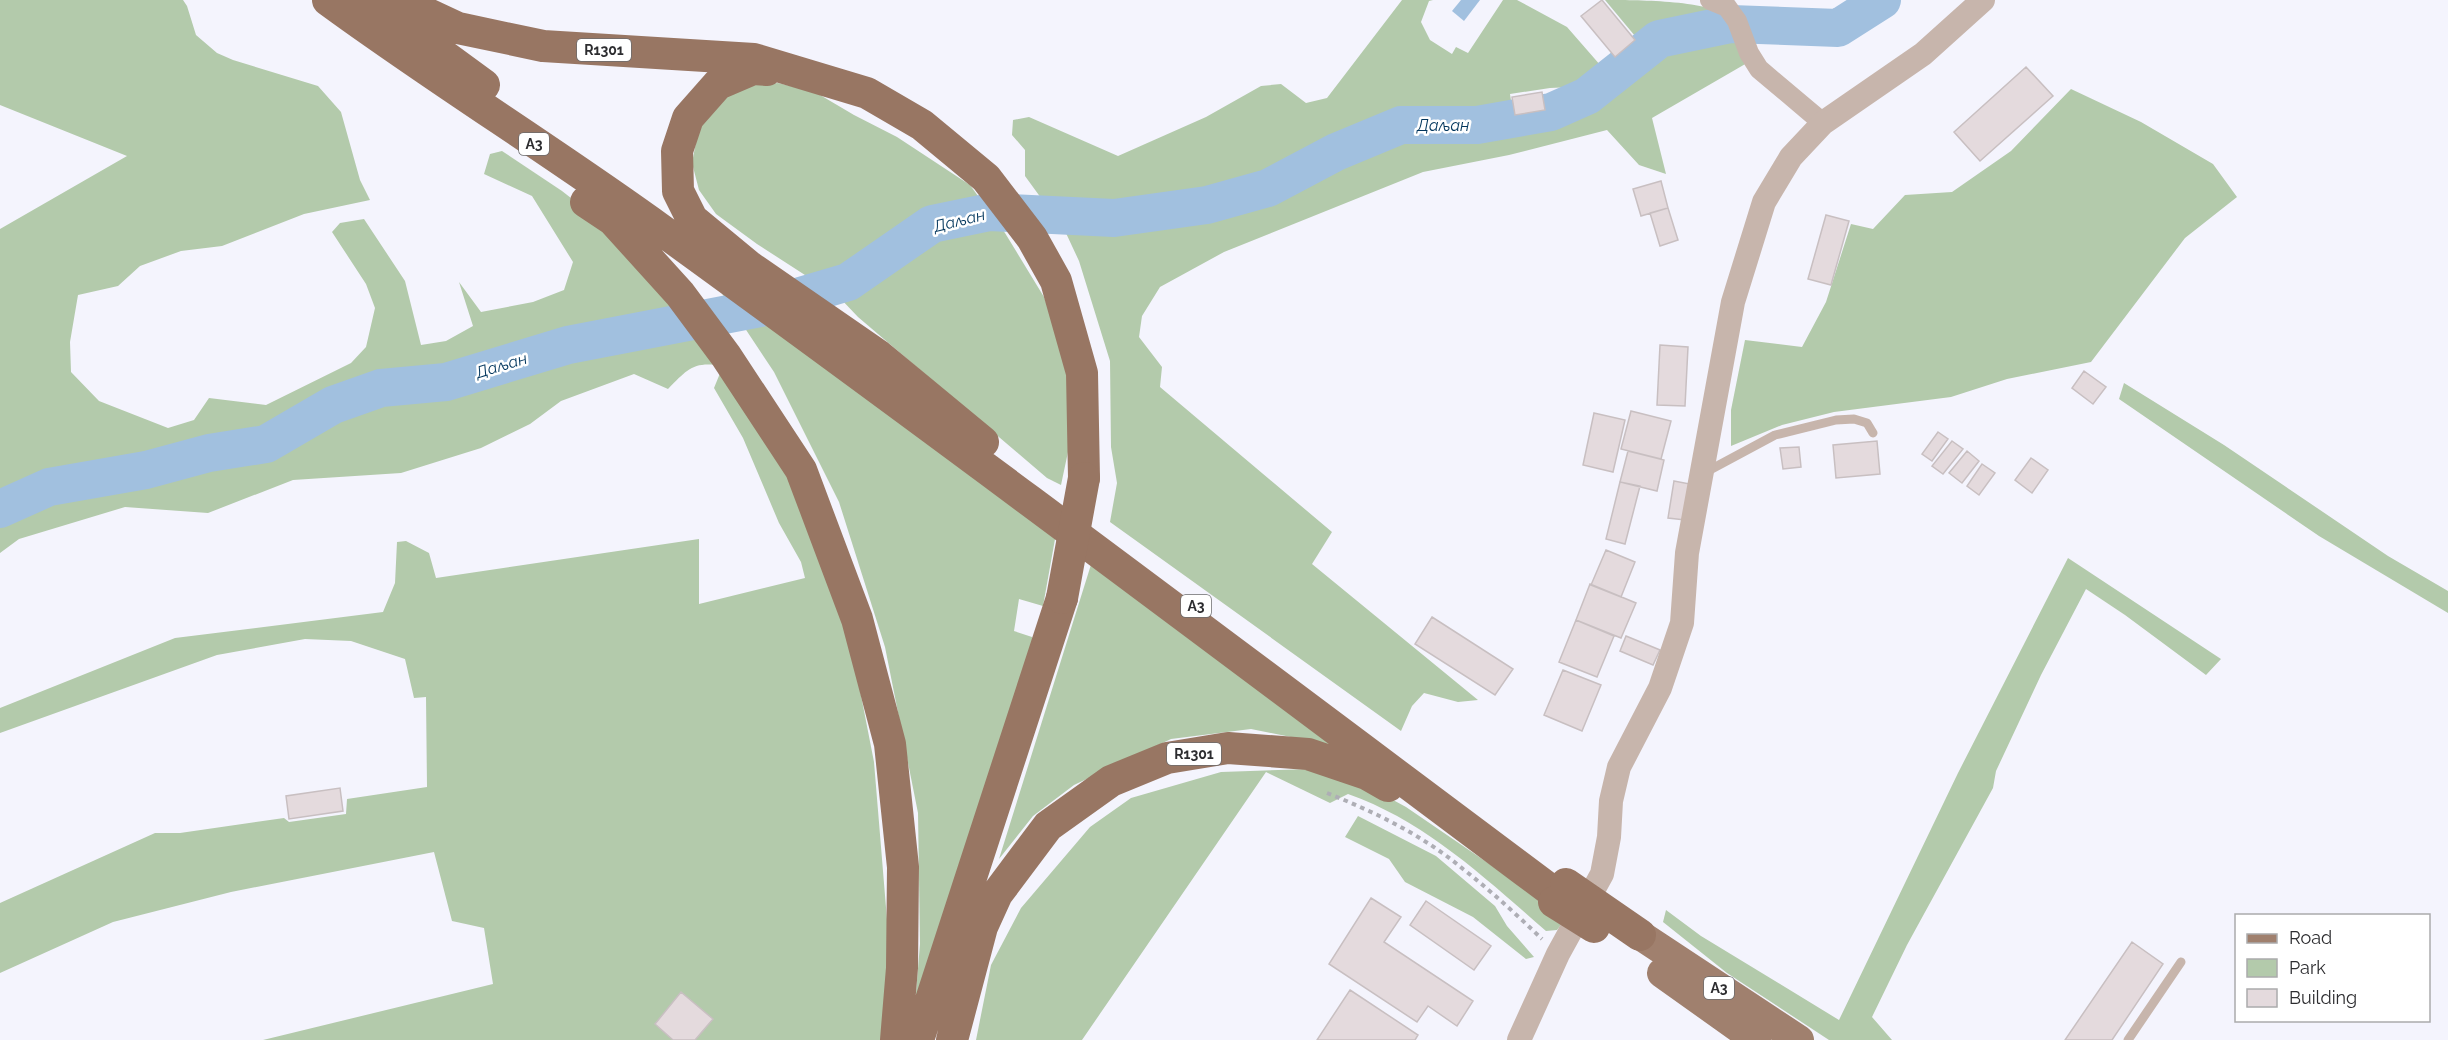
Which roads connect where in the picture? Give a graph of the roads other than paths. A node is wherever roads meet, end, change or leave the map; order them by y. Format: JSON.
{"nodes":[{"id":1,"x":305,"y":0,"type":"edge"},
{"id":2,"x":328,"y":0,"type":"edge"},
{"id":3,"x":368,"y":0,"type":"edge"},
{"id":4,"x":398,"y":0,"type":"edge"},
{"id":5,"x":1710,"y":0,"type":"edge"},
{"id":6,"x":1983,"y":0,"type":"edge"},
{"id":7,"x":816,"y":76,"type":"junction"},
{"id":8,"x":1823,"y":123,"type":"junction"},
{"id":9,"x":745,"y":276,"type":"junction"},
{"id":10,"x":823,"y":332,"type":"junction"},
{"id":11,"x":1873,"y":433,"type":"dead end"},
{"id":12,"x":1701,"y":475,"type":"junction"},
{"id":13,"x":1015,"y":747,"type":"junction"},
{"id":14,"x":1559,"y":894,"type":"junction"},
{"id":15,"x":1634,"y":942,"type":"junction"},
{"id":16,"x":2181,"y":962,"type":"dead end"},
{"id":17,"x":896,"y":1040,"type":"edge"},
{"id":18,"x":918,"y":1040,"type":"edge"},
{"id":19,"x":939,"y":1040,"type":"edge"},
{"id":20,"x":952,"y":1040,"type":"edge"},
{"id":21,"x":1519,"y":1040,"type":"edge"},
{"id":22,"x":1756,"y":1040,"type":"edge"},
{"id":23,"x":1799,"y":1040,"type":"edge"},
{"id":24,"x":2128,"y":1040,"type":"edge"}],
"edges":[{"from":1,"to":17,"type":"highway"},
{"from":2,"to":9,"type":"highway","number":"A3"},
{"from":3,"to":9,"type":"highway","number":"A3"},
{"from":4,"to":7,"type":"highway","number":"R1301"},
{"from":5,"to":8,"type":"street"},
{"from":6,"to":8,"type":"street"},
{"from":7,"to":9,"type":"highway","number":"R1301"},
{"from":7,"to":13,"type":"highway","number":"R1301","bridge":true},
{"from":8,"to":12,"type":"street"},
{"from":9,"to":10,"type":"highway","number":"A3"},
{"from":10,"to":14,"type":"highway","number":"A3"},
{"from":10,"to":14,"type":"highway","number":"A3"},
{"from":11,"to":12,"type":"lane"},
{"from":12,"to":21,"type":"street"},
{"from":13,"to":18,"type":"highway","number":"R1301"},
{"from":13,"to":19,"type":"highway","number":"R1301"},
{"from":14,"to":15,"type":"highway","number":"A3","bridge":true},
{"from":14,"to":20,"type":"highway","number":"R1301"},
{"from":15,"to":22,"type":"main road","number":"A3"},
{"from":15,"to":23,"type":"main road","number":"A3"},
{"from":16,"to":24,"type":"lane"}]}
